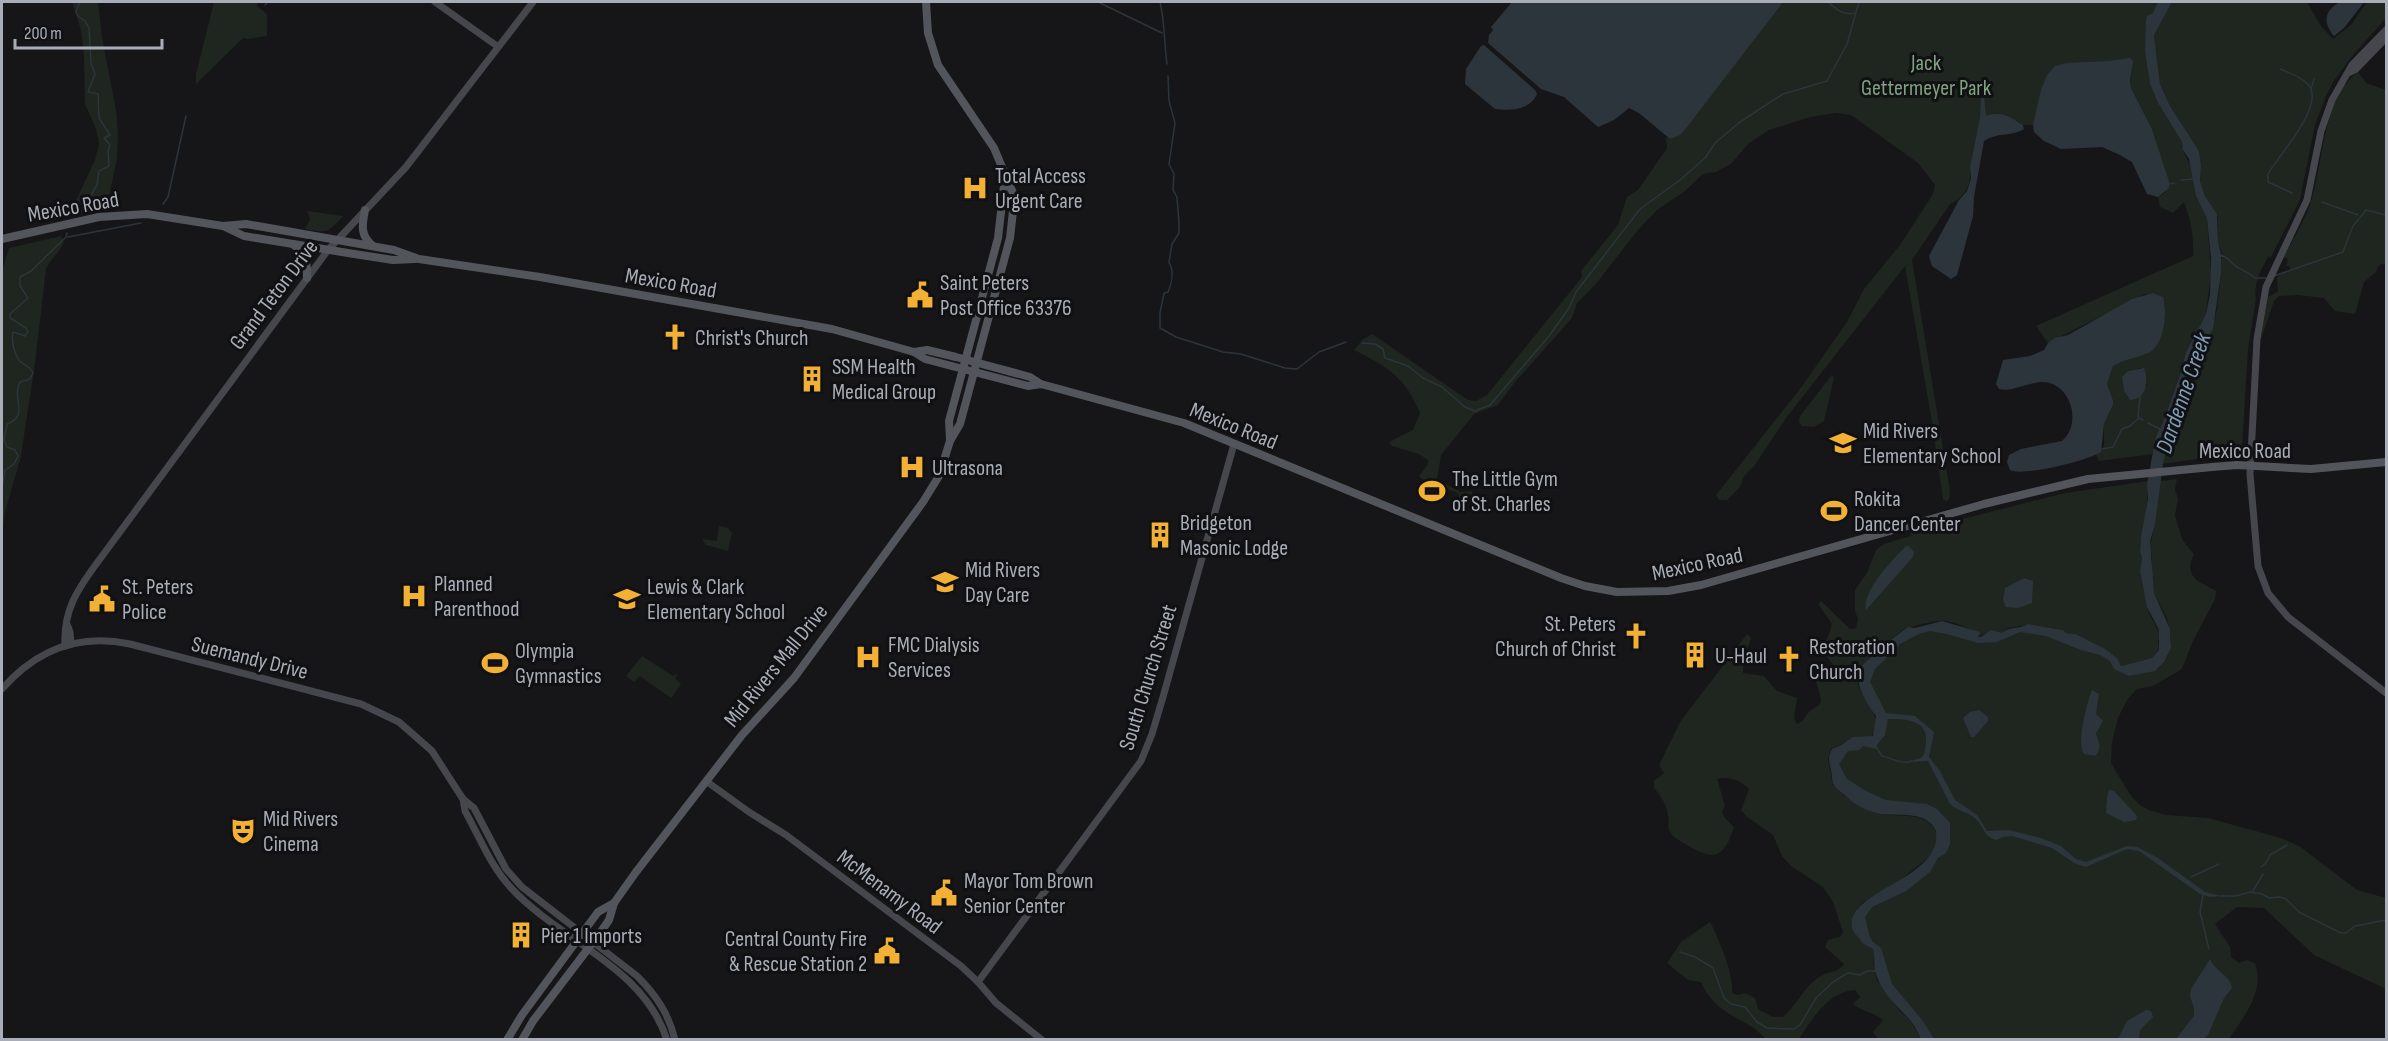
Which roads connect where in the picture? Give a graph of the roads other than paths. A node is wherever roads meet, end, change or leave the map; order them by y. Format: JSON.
{"nodes":[{"id":1,"x":435,"y":2,"type":"edge"},
{"id":2,"x":533,"y":2,"type":"edge"},
{"id":3,"x":926,"y":2,"type":"edge"},
{"id":4,"x":2386,"y":30,"type":"edge"},
{"id":5,"x":2386,"y":38,"type":"edge"},
{"id":6,"x":497,"y":46,"type":"junction"},
{"id":7,"x":2350,"y":72,"type":"junction"},
{"id":8,"x":1005,"y":177,"type":"junction"},
{"id":9,"x":364,"y":210,"type":"junction"},
{"id":10,"x":223,"y":226,"type":"junction"},
{"id":11,"x":2,"y":239,"type":"edge"},
{"id":12,"x":336,"y":240,"type":"junction"},
{"id":13,"x":290,"y":243,"type":"junction"},
{"id":14,"x":375,"y":246,"type":"junction"},
{"id":15,"x":328,"y":250,"type":"junction"},
{"id":16,"x":419,"y":259,"type":"junction"},
{"id":17,"x":307,"y":278,"type":"junction"},
{"id":18,"x":914,"y":352,"type":"junction"},
{"id":19,"x":965,"y":360,"type":"junction"},
{"id":20,"x":976,"y":363,"type":"junction"},
{"id":21,"x":963,"y":369,"type":"junction"},
{"id":22,"x":974,"y":372,"type":"junction"},
{"id":23,"x":1041,"y":384,"type":"junction"},
{"id":24,"x":950,"y":441,"type":"junction"},
{"id":25,"x":1234,"y":444,"type":"junction"},
{"id":26,"x":2386,"y":462,"type":"edge"},
{"id":27,"x":2250,"y":466,"type":"junction"},
{"id":28,"x":68,"y":645,"type":"junction"},
{"id":29,"x":2,"y":689,"type":"edge"},
{"id":30,"x":2386,"y":693,"type":"edge"},
{"id":31,"x":706,"y":781,"type":"junction"},
{"id":32,"x":463,"y":799,"type":"junction"},
{"id":33,"x":614,"y":903,"type":"junction"},
{"id":34,"x":582,"y":934,"type":"junction"},
{"id":35,"x":577,"y":941,"type":"junction"},
{"id":36,"x":593,"y":942,"type":"junction"},
{"id":37,"x":587,"y":949,"type":"junction"},
{"id":38,"x":978,"y":982,"type":"junction"},
{"id":39,"x":507,"y":1040,"type":"edge"},
{"id":40,"x":522,"y":1040,"type":"edge"},
{"id":41,"x":667,"y":1040,"type":"edge"},
{"id":42,"x":675,"y":1040,"type":"edge"},
{"id":43,"x":1042,"y":1040,"type":"edge"}],
"edges":[{"from":1,"to":6,"type":"street"},
{"from":2,"to":6,"type":"street","name":"Grand Teton Drive"},
{"from":3,"to":8,"type":"main road","name":"Mid Rivers Mall Drive"},
{"from":4,"to":7,"type":"street"},
{"from":5,"to":7,"type":"street"},
{"from":6,"to":9,"type":"street","name":"Grand Teton Drive"},
{"from":7,"to":27,"type":"street"},
{"from":8,"to":19,"type":"main road","name":"Mid Rivers Mall Drive"},
{"from":8,"to":20,"type":"main road","name":"Mid Rivers Mall Drive"},
{"from":9,"to":12,"type":"street","name":"Grand Teton Drive"},
{"from":9,"to":14,"type":"main road"},
{"from":10,"to":11,"type":"main road","name":"Mexico Road"},
{"from":10,"to":12,"type":"main road","name":"Mexico Road"},
{"from":10,"to":13,"type":"main road","name":"Mexico Road"},
{"from":12,"to":14,"type":"main road","name":"Mexico Road"},
{"from":12,"to":15,"type":"street","name":"Grand Teton Drive"},
{"from":13,"to":15,"type":"main road","name":"Mexico Road"},
{"from":13,"to":17,"type":"main road"},
{"from":14,"to":16,"type":"main road","name":"Mexico Road"},
{"from":15,"to":16,"type":"main road","name":"Mexico Road"},
{"from":15,"to":17,"type":"street","name":"Grand Teton Drive"},
{"from":16,"to":18,"type":"main road","name":"Mexico Road"},
{"from":17,"to":28,"type":"street","name":"Grand Teton Drive"},
{"from":18,"to":19,"type":"main road","name":"Mexico Road"},
{"from":18,"to":21,"type":"main road","name":"Mexico Road"},
{"from":19,"to":20,"type":"main road","name":"Mexico Road"},
{"from":19,"to":21,"type":"main road","name":"Mid Rivers Mall Drive"},
{"from":20,"to":22,"type":"main road","name":"Mid Rivers Mall Drive"},
{"from":20,"to":23,"type":"main road","name":"Mexico Road"},
{"from":21,"to":22,"type":"main road","name":"Mexico Road"},
{"from":21,"to":24,"type":"main road","name":"Mid Rivers Mall Drive"},
{"from":22,"to":23,"type":"main road","name":"Mexico Road"},
{"from":22,"to":24,"type":"main road","name":"Mid Rivers Mall Drive"},
{"from":23,"to":25,"type":"main road","name":"Mexico Road"},
{"from":24,"to":31,"type":"main road","name":"Mid Rivers Mall Drive"},
{"from":25,"to":27,"type":"main road","name":"Mexico Road"},
{"from":25,"to":38,"type":"street","name":"South Church Street"},
{"from":26,"to":27,"type":"main road","name":"Mexico Road"},
{"from":27,"to":30,"type":"street"},
{"from":28,"to":29,"type":"street","name":"Suemandy Drive"},
{"from":28,"to":32,"type":"street","name":"Suemandy Drive"},
{"from":31,"to":33,"type":"main road","name":"Mid Rivers Mall Drive"},
{"from":31,"to":38,"type":"street","name":"McMenamy Road"},
{"from":32,"to":34,"type":"street","name":"Suemandy Drive"},
{"from":32,"to":35,"type":"street","name":"Suemandy Drive"},
{"from":33,"to":34,"type":"main road","name":"Mid Rivers Mall Drive"},
{"from":33,"to":36,"type":"main road","name":"Mid Rivers Mall Drive"},
{"from":34,"to":35,"type":"main road","name":"Mid Rivers Mall Drive"},
{"from":34,"to":36,"type":"street","name":"Suemandy Drive"},
{"from":35,"to":37,"type":"street","name":"Suemandy Drive"},
{"from":35,"to":39,"type":"main road","name":"Mid Rivers Mall Drive"},
{"from":36,"to":37,"type":"main road","name":"Mid Rivers Mall Drive"},
{"from":36,"to":42,"type":"street","name":"Suemandy Drive"},
{"from":37,"to":40,"type":"main road","name":"Mid Rivers Mall Drive"},
{"from":37,"to":41,"type":"street","name":"Suemandy Drive"},
{"from":38,"to":43,"type":"street","name":"McMenamy Road"}]}
